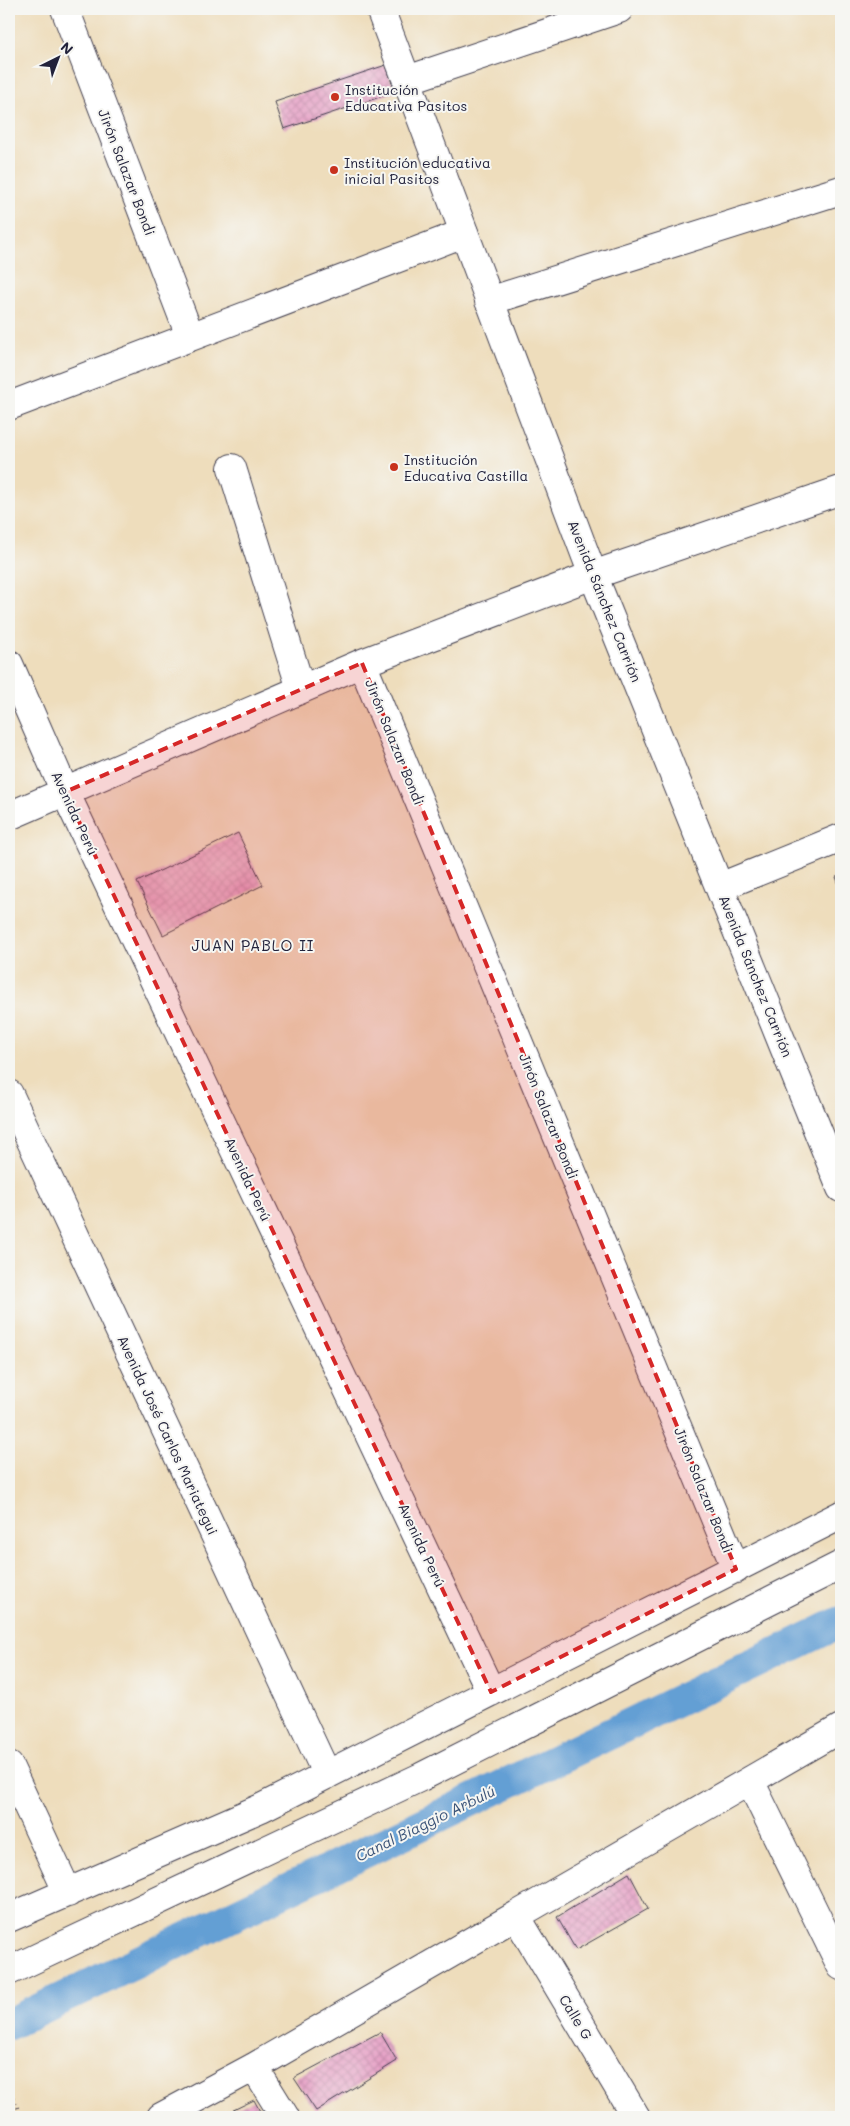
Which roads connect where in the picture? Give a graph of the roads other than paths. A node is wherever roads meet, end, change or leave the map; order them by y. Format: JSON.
{"nodes":[{"id":1,"x":65,"y":9,"type":"edge"},
{"id":2,"x":380,"y":9,"type":"edge"},
{"id":3,"x":619,"y":9,"type":"edge"},
{"id":4,"x":408,"y":80,"type":"junction"},
{"id":5,"x":841,"y":190,"type":"edge"},
{"id":6,"x":464,"y":233,"type":"junction"},
{"id":7,"x":489,"y":301,"type":"junction"},
{"id":8,"x":190,"y":336,"type":"junction"},
{"id":9,"x":9,"y":406,"type":"edge"},
{"id":10,"x":232,"y":468,"type":"dead end"},
{"id":11,"x":841,"y":490,"type":"edge"},
{"id":12,"x":593,"y":575,"type":"junction"},
{"id":13,"x":362,"y":663,"type":"junction"},
{"id":14,"x":9,"y":664,"type":"edge"},
{"id":15,"x":301,"y":689,"type":"junction"},
{"id":16,"x":65,"y":792,"type":"junction"},
{"id":17,"x":9,"y":816,"type":"edge"},
{"id":18,"x":841,"y":838,"type":"edge"},
{"id":19,"x":720,"y":887,"type":"junction"},
{"id":20,"x":9,"y":1094,"type":"edge"},
{"id":21,"x":841,"y":1188,"type":"edge"},
{"id":22,"x":841,"y":1515,"type":"edge"},
{"id":23,"x":841,"y":1565,"type":"edge"},
{"id":24,"x":736,"y":1569,"type":"junction"},
{"id":25,"x":491,"y":1692,"type":"junction"},
{"id":26,"x":841,"y":1728,"type":"edge"},
{"id":27,"x":9,"y":1766,"type":"edge"},
{"id":28,"x":327,"y":1775,"type":"junction"},
{"id":29,"x":750,"y":1782,"type":"junction"},
{"id":30,"x":68,"y":1892,"type":"junction"},
{"id":31,"x":516,"y":1916,"type":"junction"},
{"id":32,"x":9,"y":1918,"type":"edge"},
{"id":33,"x":841,"y":1966,"type":"edge"},
{"id":34,"x":9,"y":1971,"type":"edge"},
{"id":35,"x":254,"y":2067,"type":"junction"},
{"id":36,"x":161,"y":2117,"type":"edge"},
{"id":37,"x":285,"y":2117,"type":"edge"},
{"id":38,"x":636,"y":2117,"type":"edge"}],
"edges":[{"from":1,"to":8,"type":"street","name":"Jirón Salazar Bondi"},
{"from":2,"to":4,"type":"street","name":"Avenida Sánchez Carrión"},
{"from":3,"to":4,"type":"street"},
{"from":4,"to":6,"type":"street","name":"Avenida Sánchez Carrión"},
{"from":5,"to":7,"type":"street"},
{"from":6,"to":7,"type":"street","name":"Avenida Sánchez Carrión"},
{"from":6,"to":8,"type":"street"},
{"from":7,"to":12,"type":"street","name":"Avenida Sánchez Carrión"},
{"from":8,"to":9,"type":"street"},
{"from":10,"to":15,"type":"street"},
{"from":11,"to":12,"type":"street"},
{"from":12,"to":13,"type":"street"},
{"from":12,"to":19,"type":"street","name":"Avenida Sánchez Carrión"},
{"from":13,"to":15,"type":"street"},
{"from":13,"to":24,"type":"street","name":"Jirón Salazar Bondi"},
{"from":14,"to":16,"type":"street","name":"Avenida Perú"},
{"from":15,"to":16,"type":"street"},
{"from":16,"to":17,"type":"street"},
{"from":16,"to":25,"type":"street","name":"Avenida Perú"},
{"from":18,"to":19,"type":"street"},
{"from":19,"to":21,"type":"street","name":"Avenida Sánchez Carrión"},
{"from":20,"to":28,"type":"street","name":"Avenida José Carlos Mariategui"},
{"from":22,"to":24,"type":"street"},
{"from":23,"to":34,"type":"street"},
{"from":24,"to":25,"type":"street"},
{"from":25,"to":28,"type":"street"},
{"from":26,"to":29,"type":"street"},
{"from":27,"to":30,"type":"street"},
{"from":28,"to":30,"type":"street"},
{"from":29,"to":31,"type":"street"},
{"from":29,"to":33,"type":"street"},
{"from":30,"to":32,"type":"street"},
{"from":31,"to":35,"type":"street"},
{"from":31,"to":38,"type":"street","name":"Calle G"},
{"from":35,"to":36,"type":"street"},
{"from":35,"to":37,"type":"street"}]}
